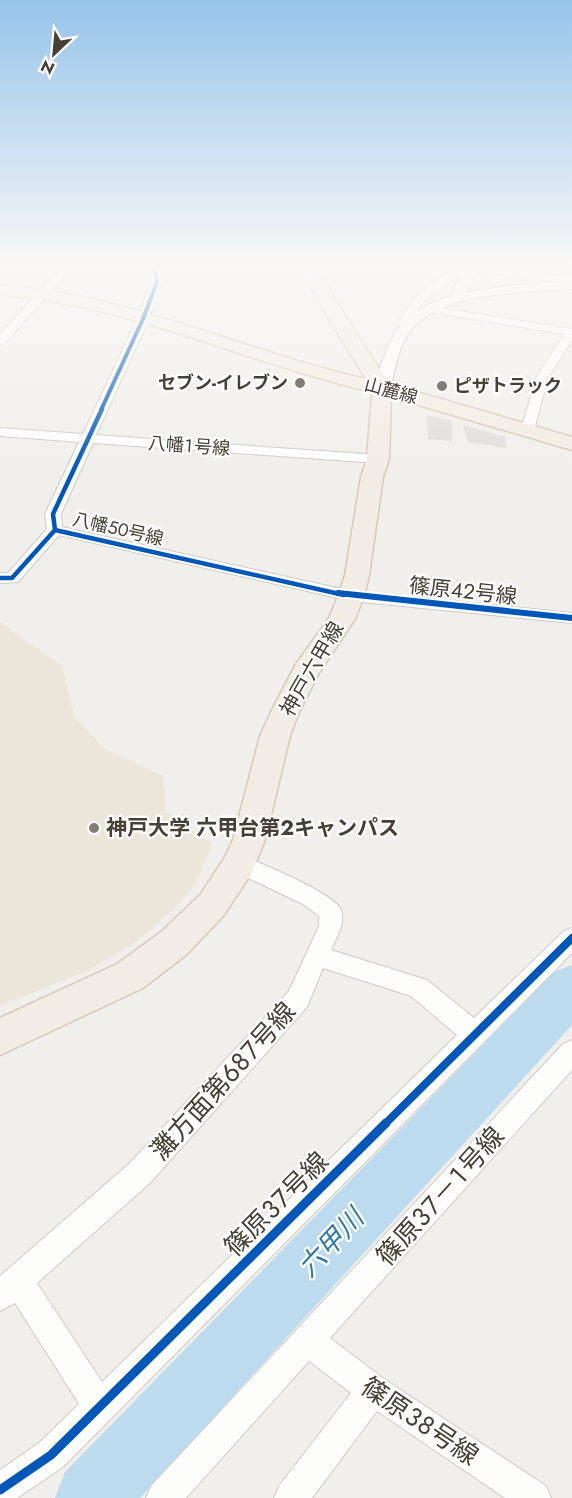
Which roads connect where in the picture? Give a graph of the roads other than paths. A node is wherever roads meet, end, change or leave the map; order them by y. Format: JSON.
{"nodes":[{"id":1,"x":136,"y":334,"type":"edge"},
{"id":2,"x":192,"y":334,"type":"edge"},
{"id":3,"x":348,"y":334,"type":"edge"},
{"id":4,"x":403,"y":334,"type":"edge"},
{"id":5,"x":571,"y":334,"type":"edge"},
{"id":6,"x":382,"y":388,"type":"junction"},
{"id":7,"x":528,"y":431,"type":"junction"},
{"id":8,"x":0,"y":432,"type":"edge"},
{"id":9,"x":87,"y":439,"type":"junction"},
{"id":10,"x":572,"y":444,"type":"edge"},
{"id":11,"x":378,"y":459,"type":"junction"},
{"id":12,"x":55,"y":530,"type":"junction"},
{"id":13,"x":0,"y":578,"type":"edge"},
{"id":14,"x":351,"y":596,"type":"junction"},
{"id":15,"x":572,"y":618,"type":"edge"},
{"id":16,"x":239,"y":864,"type":"junction"},
{"id":17,"x":572,"y":938,"type":"edge"},
{"id":18,"x":317,"y":956,"type":"junction"},
{"id":19,"x":475,"y":1034,"type":"junction"},
{"id":20,"x":0,"y":1037,"type":"edge"},
{"id":21,"x":572,"y":1052,"type":"edge"},
{"id":22,"x":9,"y":1288,"type":"edge"},
{"id":23,"x":308,"y":1341,"type":"junction"},
{"id":24,"x":373,"y":1390,"type":"junction"},
{"id":25,"x":99,"y":1406,"type":"junction"},
{"id":26,"x":0,"y":1490,"type":"edge"},
{"id":27,"x":163,"y":1498,"type":"edge"},
{"id":28,"x":291,"y":1498,"type":"edge"},
{"id":29,"x":534,"y":1498,"type":"edge"}],
"edges":[{"from":1,"to":9,"type":"street","name":"八幡５０号線"},
{"from":2,"to":6,"type":"main road","name":"山麓線"},
{"from":3,"to":6,"type":"main road"},
{"from":4,"to":6,"type":"street"},
{"from":5,"to":7,"type":"street"},
{"from":6,"to":7,"type":"main road","name":"山麓線"},
{"from":6,"to":11,"type":"main road","name":"神戸六甲線"},
{"from":7,"to":10,"type":"main road","name":"山麓線"},
{"from":8,"to":9,"type":"street","name":"八幡１号線"},
{"from":9,"to":11,"type":"street","name":"八幡１号線"},
{"from":9,"to":12,"type":"street","name":"八幡５０号線"},
{"from":11,"to":14,"type":"main road","name":"神戸六甲線"},
{"from":12,"to":13,"type":"street"},
{"from":12,"to":14,"type":"street","name":"八幡５０号線"},
{"from":14,"to":15,"type":"street","name":"篠原４２号線"},
{"from":14,"to":16,"type":"main road","name":"神戸六甲線"},
{"from":16,"to":18,"type":"street","name":"灘方面第６８７号線"},
{"from":16,"to":20,"type":"main road","name":"神戸六甲線"},
{"from":17,"to":19,"type":"street","name":"篠原３７号線"},
{"from":18,"to":19,"type":"street"},
{"from":18,"to":22,"type":"street","name":"灘方面第６８７号線"},
{"from":19,"to":25,"type":"street","name":"篠原３７号線"},
{"from":21,"to":23,"type":"street","name":"篠原３７－１号線"},
{"from":22,"to":25,"type":"street"},
{"from":23,"to":24,"type":"street","name":"篠原３８号線"},
{"from":23,"to":27,"type":"street","name":"篠原３７－１号線"},
{"from":24,"to":28,"type":"street"},
{"from":24,"to":29,"type":"street","name":"篠原３８号線"},
{"from":25,"to":26,"type":"street","name":"篠原３７号線"}]}
